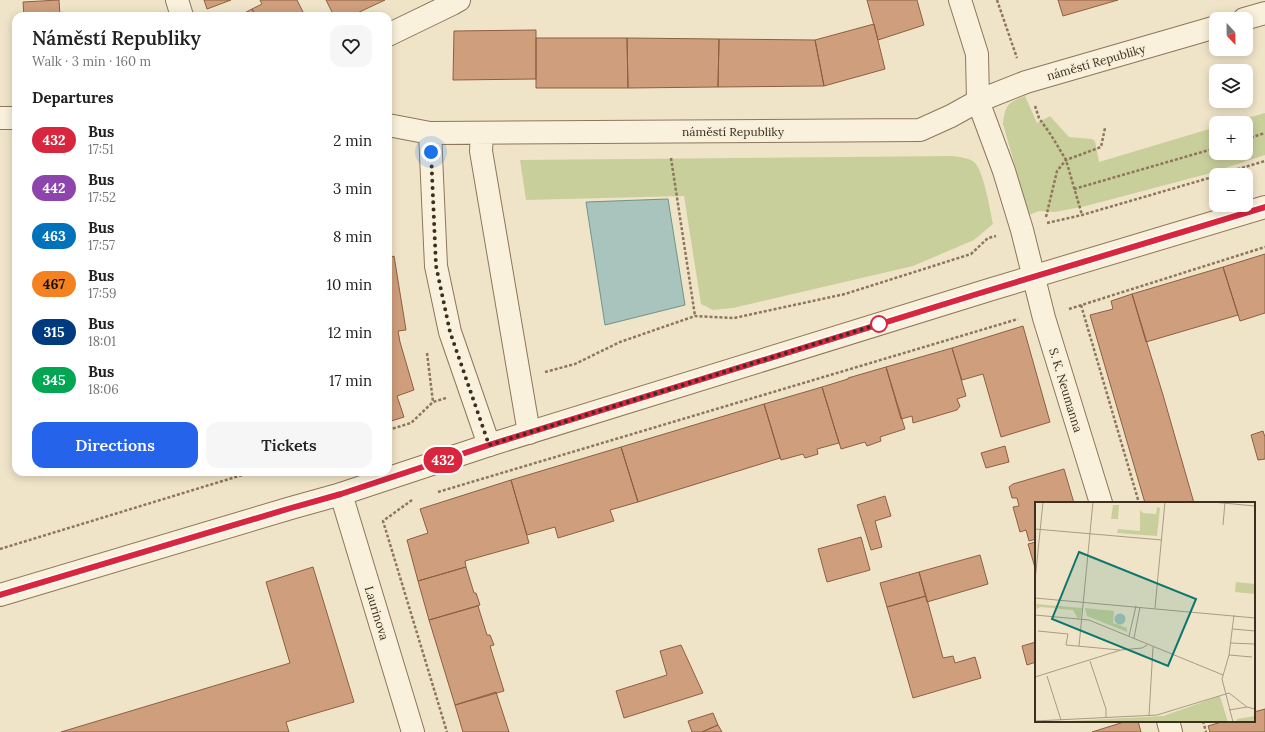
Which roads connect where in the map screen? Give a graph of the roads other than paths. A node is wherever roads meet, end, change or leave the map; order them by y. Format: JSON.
{"nodes":[{"id":1,"x":177,"y":0,"type":"edge"},
{"id":2,"x":459,"y":0,"type":"edge"},
{"id":3,"x":960,"y":0,"type":"edge"},
{"id":4,"x":181,"y":12,"type":"edge"},
{"id":5,"x":1265,"y":13,"type":"edge"},
{"id":6,"x":1253,"y":16,"type":"edge"},
{"id":7,"x":1209,"y":29,"type":"edge"},
{"id":8,"x":392,"y":33,"type":"edge"},
{"id":9,"x":978,"y":101,"type":"junction"},
{"id":10,"x":0,"y":118,"type":"edge"},
{"id":11,"x":12,"y":118,"type":"edge"},
{"id":12,"x":392,"y":126,"type":"edge"},
{"id":13,"x":430,"y":133,"type":"junction"},
{"id":14,"x":482,"y":133,"type":"junction"},
{"id":15,"x":1265,"y":207,"type":"edge"},
{"id":16,"x":1034,"y":277,"type":"junction"},
{"id":17,"x":529,"y":433,"type":"junction"},
{"id":18,"x":489,"y":445,"type":"junction"},
{"id":19,"x":341,"y":494,"type":"junction"},
{"id":20,"x":1101,"y":502,"type":"edge"},
{"id":21,"x":0,"y":595,"type":"edge"},
{"id":22,"x":1168,"y":722,"type":"edge"},
{"id":23,"x":413,"y":732,"type":"edge"},
{"id":24,"x":1171,"y":732,"type":"edge"}],
"edges":[{"from":1,"to":4,"type":"street"},
{"from":2,"to":8,"type":"street"},
{"from":3,"to":9,"type":"street"},
{"from":5,"to":6,"type":"street"},
{"from":7,"to":9,"type":"street","name":"náměstí Republiky"},
{"from":9,"to":14,"type":"street","name":"náměstí Republiky"},
{"from":9,"to":16,"type":"street"},
{"from":10,"to":11,"type":"street"},
{"from":12,"to":13,"type":"street","name":"náměstí Republiky"},
{"from":13,"to":14,"type":"street","name":"náměstí Republiky"},
{"from":13,"to":18,"type":"street"},
{"from":14,"to":17,"type":"street"},
{"from":15,"to":16,"type":"street"},
{"from":16,"to":17,"type":"street"},
{"from":16,"to":20,"type":"street","name":"S. K. Neumanna"},
{"from":17,"to":18,"type":"street"},
{"from":18,"to":19,"type":"street"},
{"from":19,"to":21,"type":"street"},
{"from":19,"to":23,"type":"street","name":"Laurinova"},
{"from":22,"to":24,"type":"street"}]}
